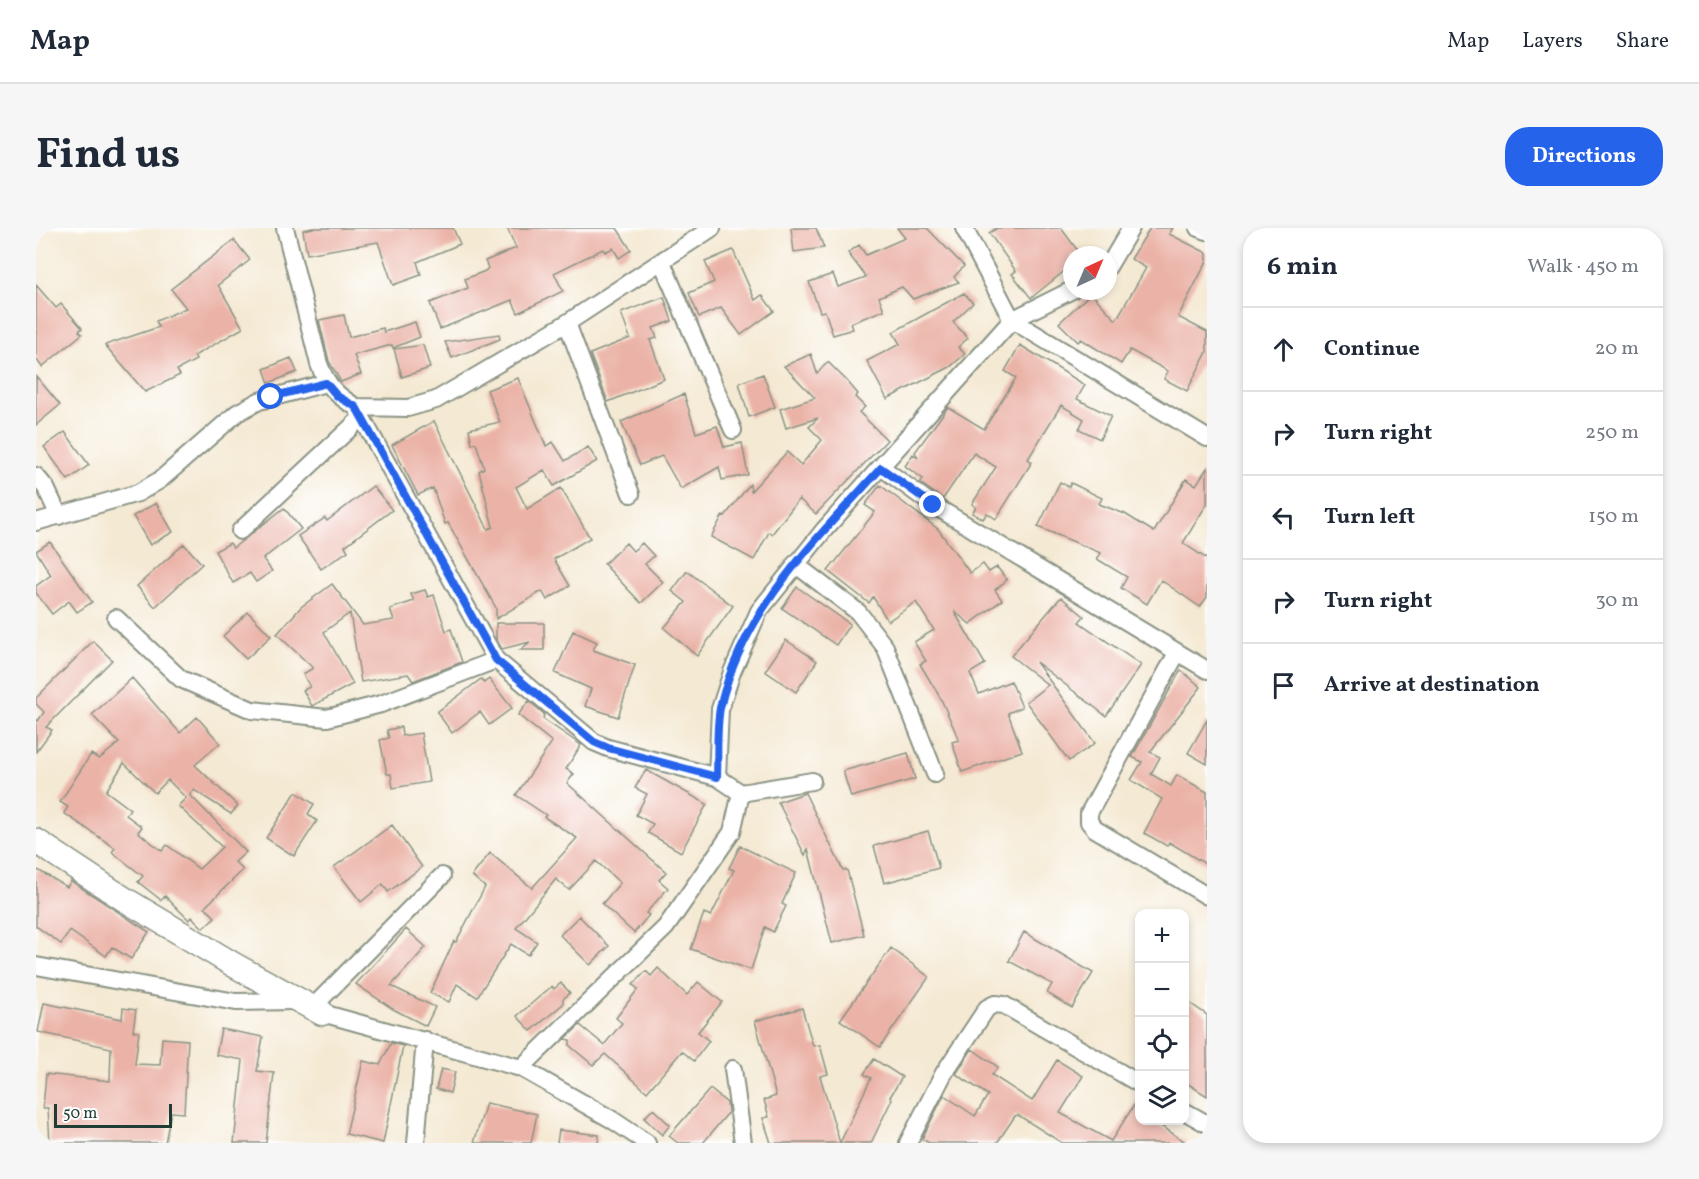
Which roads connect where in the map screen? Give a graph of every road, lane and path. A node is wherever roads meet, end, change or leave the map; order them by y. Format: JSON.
{"nodes":[{"id":1,"x":285,"y":228,"type":"edge"},
{"id":2,"x":712,"y":228,"type":"edge"},
{"id":3,"x":964,"y":228,"type":"edge"},
{"id":4,"x":1131,"y":228,"type":"edge"},
{"id":5,"x":1198,"y":228,"type":"edge"},
{"id":6,"x":1207,"y":231,"type":"edge"},
{"id":7,"x":1117,"y":252,"type":"edge"},
{"id":8,"x":662,"y":262,"type":"junction"},
{"id":9,"x":1063,"y":294,"type":"edge"},
{"id":10,"x":1012,"y":320,"type":"junction"},
{"id":11,"x":567,"y":323,"type":"junction"},
{"id":12,"x":326,"y":383,"type":"junction"},
{"id":13,"x":358,"y":413,"type":"junction"},
{"id":14,"x":733,"y":430,"type":"dead end"},
{"id":15,"x":1207,"y":438,"type":"edge"},
{"id":16,"x":881,"y":468,"type":"junction"},
{"id":17,"x":36,"y":476,"type":"edge"},
{"id":18,"x":631,"y":494,"type":"dead end"},
{"id":19,"x":59,"y":516,"type":"junction"},
{"id":20,"x":36,"y":522,"type":"edge"},
{"id":21,"x":240,"y":531,"type":"dead end"},
{"id":22,"x":795,"y":564,"type":"junction"},
{"id":23,"x":116,"y":618,"type":"dead end"},
{"id":24,"x":1177,"y":653,"type":"junction"},
{"id":25,"x":496,"y":660,"type":"junction"},
{"id":26,"x":1207,"y":670,"type":"edge"},
{"id":27,"x":935,"y":774,"type":"dead end"},
{"id":28,"x":717,"y":777,"type":"junction"},
{"id":29,"x":813,"y":781,"type":"dead end"},
{"id":30,"x":741,"y":793,"type":"junction"},
{"id":31,"x":36,"y":841,"type":"edge"},
{"id":32,"x":442,"y":876,"type":"dead end"},
{"id":33,"x":1207,"y":896,"type":"edge"},
{"id":34,"x":36,"y":966,"type":"edge"},
{"id":35,"x":312,"y":1007,"type":"junction"},
{"id":36,"x":425,"y":1040,"type":"junction"},
{"id":37,"x":521,"y":1068,"type":"junction"},
{"id":38,"x":733,"y":1069,"type":"dead end"},
{"id":39,"x":1135,"y":1081,"type":"edge"},
{"id":40,"x":1189,"y":1113,"type":"edge"},
{"id":41,"x":1207,"y":1124,"type":"edge"},
{"id":42,"x":416,"y":1143,"type":"edge"},
{"id":43,"x":647,"y":1143,"type":"edge"},
{"id":44,"x":743,"y":1143,"type":"edge"},
{"id":45,"x":908,"y":1143,"type":"edge"}],
"edges":[{"from":1,"to":12,"type":"street"},
{"from":2,"to":8,"type":"street"},
{"from":3,"to":10,"type":"street"},
{"from":4,"to":7,"type":"street"},
{"from":5,"to":6,"type":"street"},
{"from":8,"to":11,"type":"street"},
{"from":8,"to":14,"type":"street"},
{"from":9,"to":10,"type":"street"},
{"from":10,"to":15,"type":"street"},
{"from":10,"to":16,"type":"street"},
{"from":11,"to":13,"type":"street"},
{"from":11,"to":18,"type":"street"},
{"from":12,"to":13,"type":"street"},
{"from":12,"to":19,"type":"street"},
{"from":13,"to":21,"type":"street"},
{"from":13,"to":25,"type":"street"},
{"from":16,"to":22,"type":"street"},
{"from":16,"to":24,"type":"street"},
{"from":17,"to":19,"type":"street"},
{"from":19,"to":20,"type":"street"},
{"from":22,"to":27,"type":"street"},
{"from":22,"to":28,"type":"street"},
{"from":23,"to":25,"type":"street"},
{"from":24,"to":26,"type":"street"},
{"from":24,"to":33,"type":"street"},
{"from":25,"to":28,"type":"street"},
{"from":28,"to":30,"type":"street"},
{"from":29,"to":30,"type":"street"},
{"from":30,"to":37,"type":"street"},
{"from":31,"to":35,"type":"street"},
{"from":32,"to":35,"type":"street"},
{"from":34,"to":35,"type":"street"},
{"from":35,"to":36,"type":"street"},
{"from":36,"to":37,"type":"street"},
{"from":36,"to":42,"type":"street"},
{"from":37,"to":43,"type":"street"},
{"from":38,"to":44,"type":"street"},
{"from":39,"to":45,"type":"street"},
{"from":40,"to":41,"type":"street"}]}
